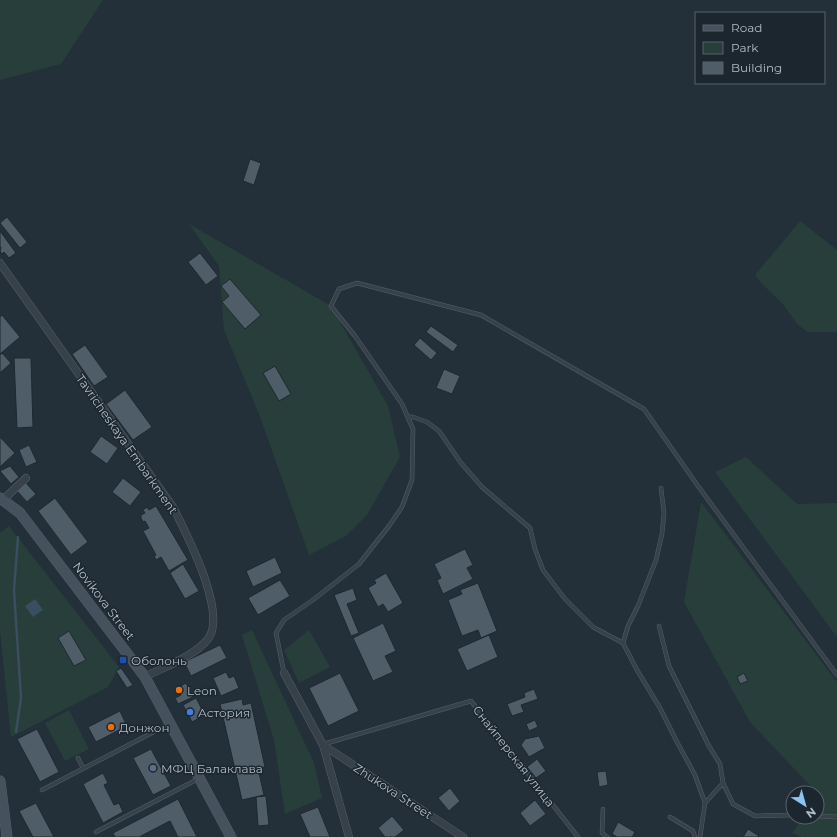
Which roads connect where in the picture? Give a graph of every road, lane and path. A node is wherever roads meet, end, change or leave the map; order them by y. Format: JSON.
{"nodes":[{"id":1,"x":0,"y":263,"type":"edge"},
{"id":2,"x":408,"y":417,"type":"junction"},
{"id":3,"x":26,"y":478,"type":"dead end"},
{"id":4,"x":661,"y":488,"type":"dead end"},
{"id":5,"x":1,"y":499,"type":"edge"},
{"id":6,"x":659,"y":626,"type":"dead end"},
{"id":7,"x":623,"y":643,"type":"junction"},
{"id":8,"x":284,"y":673,"type":"joint"},
{"id":9,"x":837,"y":675,"type":"edge"},
{"id":10,"x":145,"y":677,"type":"junction"},
{"id":11,"x":170,"y":723,"type":"junction"},
{"id":12,"x":323,"y":744,"type":"junction"},
{"id":13,"x":78,"y":758,"type":"dead end"},
{"id":14,"x":83,"y":768,"type":"junction"},
{"id":15,"x":200,"y":779,"type":"junction"},
{"id":16,"x":0,"y":781,"type":"edge"},
{"id":17,"x":724,"y":783,"type":"junction"},
{"id":18,"x":42,"y":790,"type":"dead end"},
{"id":19,"x":706,"y":803,"type":"junction"},
{"id":20,"x":604,"y":808,"type":"dead end"},
{"id":21,"x":1,"y":812,"type":"edge"},
{"id":22,"x":785,"y":815,"type":"edge"},
{"id":23,"x":825,"y":816,"type":"edge"},
{"id":24,"x":670,"y":817,"type":"dead end"},
{"id":25,"x":837,"y":817,"type":"edge"},
{"id":26,"x":96,"y":832,"type":"dead end"},
{"id":27,"x":7,"y":837,"type":"edge"},
{"id":28,"x":231,"y":837,"type":"edge"},
{"id":29,"x":350,"y":837,"type":"edge"},
{"id":30,"x":463,"y":837,"type":"edge"},
{"id":31,"x":578,"y":837,"type":"edge"},
{"id":32,"x":607,"y":837,"type":"edge"},
{"id":33,"x":695,"y":837,"type":"edge"},
{"id":34,"x":700,"y":837,"type":"edge"}],
"edges":[{"from":1,"to":10,"type":"street","name":"Tavricheskaya Embarkment"},
{"from":2,"to":7,"type":"lane"},
{"from":2,"to":8,"type":"lane"},
{"from":2,"to":9,"type":"lane"},
{"from":3,"to":5,"type":"street"},
{"from":4,"to":7,"type":"lane"},
{"from":5,"to":10,"type":"main road","name":"Novikova Street"},
{"from":6,"to":17,"type":"lane"},
{"from":7,"to":19,"type":"lane"},
{"from":8,"to":12,"type":"street"},
{"from":10,"to":11,"type":"main road","name":"Novikova Street"},
{"from":11,"to":14,"type":"lane"},
{"from":11,"to":15,"type":"main road","name":"Novikova Street"},
{"from":12,"to":29,"type":"street"},
{"from":12,"to":30,"type":"street","name":"Zhukova Street"},
{"from":12,"to":31,"type":"lane","name":"Снайперская улица"},
{"from":13,"to":14,"type":"lane"},
{"from":14,"to":18,"type":"lane"},
{"from":15,"to":26,"type":"lane"},
{"from":15,"to":28,"type":"main road","name":"Novikova Street"},
{"from":16,"to":21,"type":"main road"},
{"from":17,"to":19,"type":"lane"},
{"from":17,"to":22,"type":"lane"},
{"from":19,"to":34,"type":"lane"},
{"from":20,"to":32,"type":"lane"},
{"from":21,"to":27,"type":"main road"},
{"from":23,"to":25,"type":"lane"},
{"from":24,"to":33,"type":"lane"}]}
